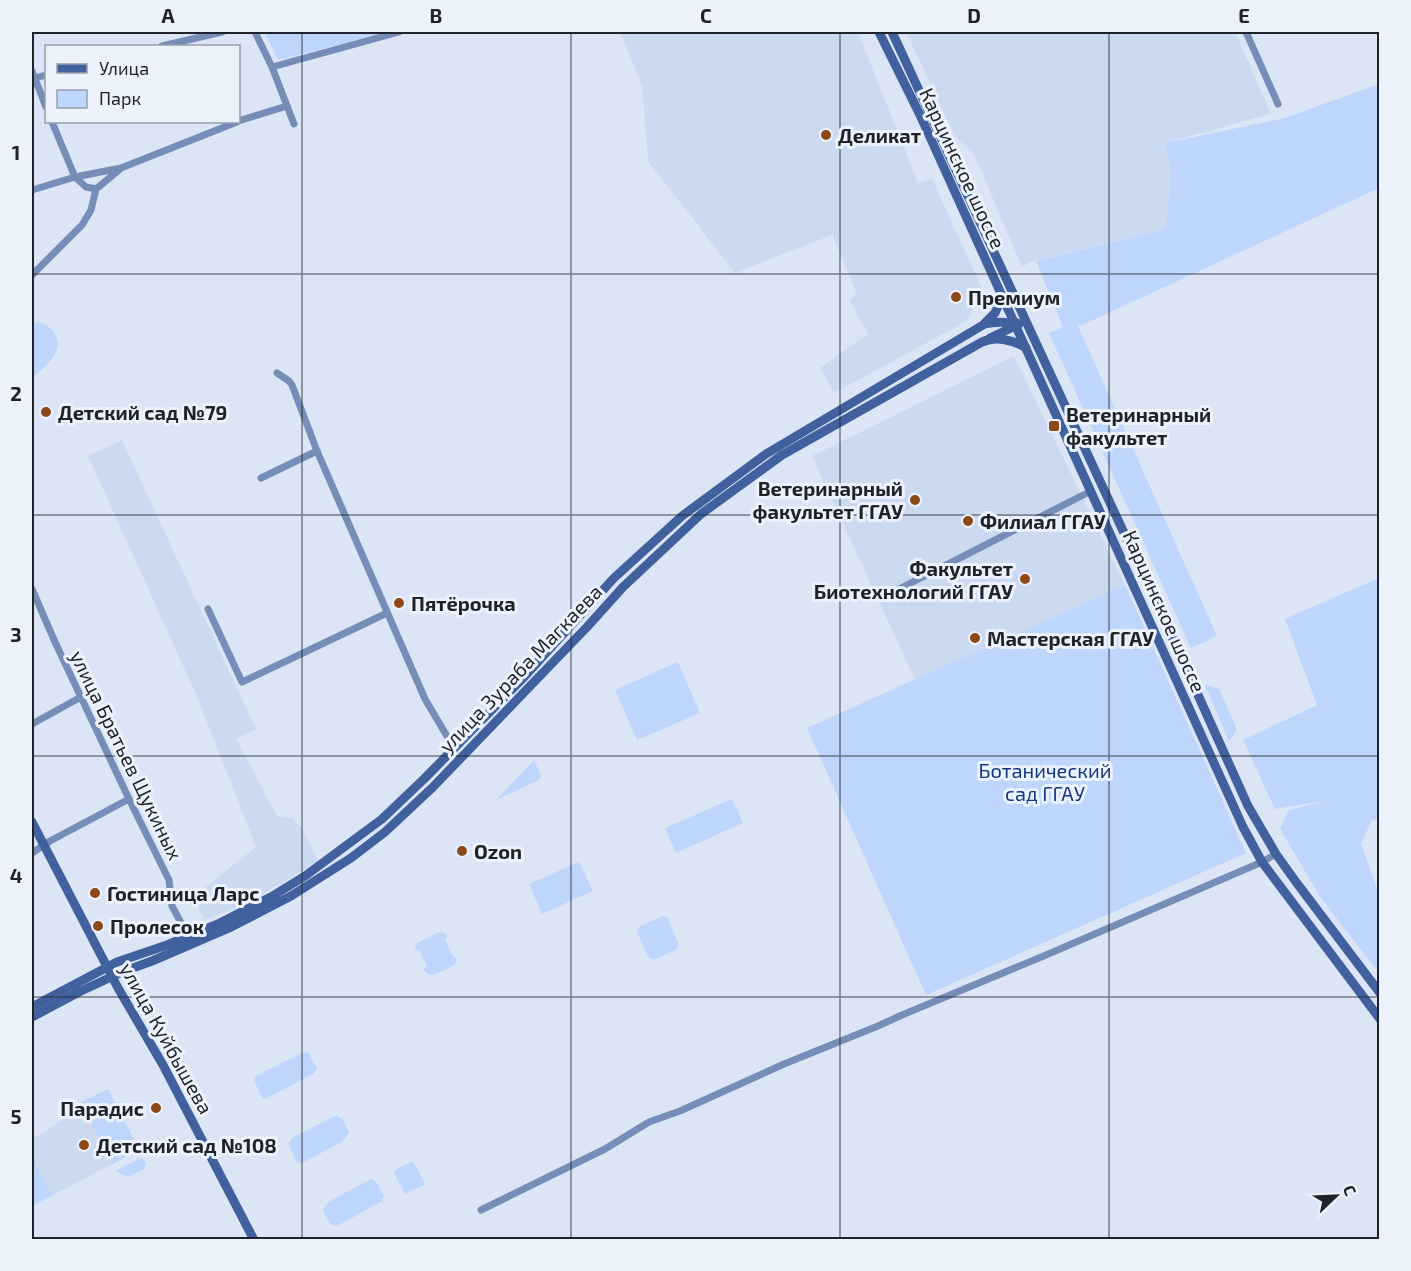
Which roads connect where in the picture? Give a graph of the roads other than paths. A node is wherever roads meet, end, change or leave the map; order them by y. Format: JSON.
{"nodes":[{"id":1,"x":222,"y":32,"type":"edge"},
{"id":2,"x":255,"y":32,"type":"edge"},
{"id":3,"x":399,"y":32,"type":"edge"},
{"id":4,"x":879,"y":32,"type":"edge"},
{"id":5,"x":892,"y":32,"type":"edge"},
{"id":6,"x":1246,"y":32,"type":"edge"},
{"id":7,"x":166,"y":45,"type":"edge"},
{"id":8,"x":272,"y":67,"type":"junction"},
{"id":9,"x":33,"y":76,"type":"edge"},
{"id":10,"x":1278,"y":104,"type":"dead end"},
{"id":11,"x":45,"y":105,"type":"edge"},
{"id":12,"x":287,"y":106,"type":"junction"},
{"id":13,"x":240,"y":120,"type":"edge"},
{"id":14,"x":52,"y":123,"type":"edge"},
{"id":15,"x":233,"y":123,"type":"edge"},
{"id":16,"x":294,"y":124,"type":"dead end"},
{"id":17,"x":121,"y":168,"type":"junction"},
{"id":18,"x":75,"y":177,"type":"junction"},
{"id":19,"x":96,"y":189,"type":"junction"},
{"id":20,"x":32,"y":190,"type":"edge"},
{"id":21,"x":32,"y":275,"type":"edge"},
{"id":22,"x":1002,"y":296,"type":"junction"},
{"id":23,"x":1020,"y":307,"type":"junction"},
{"id":24,"x":1016,"y":324,"type":"junction"},
{"id":25,"x":983,"y":325,"type":"junction"},
{"id":26,"x":1033,"y":335,"type":"junction"},
{"id":27,"x":988,"y":339,"type":"junction"},
{"id":28,"x":1026,"y":348,"type":"junction"},
{"id":29,"x":276,"y":373,"type":"dead end"},
{"id":30,"x":317,"y":451,"type":"junction"},
{"id":31,"x":261,"y":478,"type":"dead end"},
{"id":32,"x":1091,"y":491,"type":"junction"},
{"id":33,"x":615,"y":578,"type":"junction"},
{"id":34,"x":623,"y":586,"type":"junction"},
{"id":35,"x":32,"y":589,"type":"edge"},
{"id":36,"x":899,"y":589,"type":"dead end"},
{"id":37,"x":33,"y":598,"type":"edge"},
{"id":38,"x":208,"y":609,"type":"dead end"},
{"id":39,"x":387,"y":613,"type":"junction"},
{"id":40,"x":81,"y":697,"type":"junction"},
{"id":41,"x":32,"y":724,"type":"edge"},
{"id":42,"x":454,"y":748,"type":"junction"},
{"id":43,"x":129,"y":799,"type":"junction"},
{"id":44,"x":32,"y":822,"type":"edge"},
{"id":45,"x":44,"y":846,"type":"junction"},
{"id":46,"x":32,"y":853,"type":"edge"},
{"id":47,"x":1276,"y":854,"type":"junction"},
{"id":48,"x":1262,"y":862,"type":"junction"},
{"id":49,"x":188,"y":936,"type":"junction"},
{"id":50,"x":107,"y":967,"type":"junction"},
{"id":51,"x":113,"y":977,"type":"junction"},
{"id":52,"x":1380,"y":993,"type":"edge"},
{"id":53,"x":32,"y":1006,"type":"edge"},
{"id":54,"x":32,"y":1017,"type":"edge"},
{"id":55,"x":1380,"y":1019,"type":"edge"},
{"id":56,"x":481,"y":1210,"type":"dead end"},
{"id":57,"x":254,"y":1239,"type":"edge"}],
"edges":[{"from":1,"to":7,"type":"street"},
{"from":2,"to":8,"type":"street"},
{"from":3,"to":8,"type":"street"},
{"from":4,"to":22,"type":"main road","name":"Карцинское шоссе"},
{"from":5,"to":23,"type":"main road","name":"Карцинское шоссе"},
{"from":6,"to":10,"type":"street"},
{"from":8,"to":12,"type":"street"},
{"from":9,"to":11,"type":"street"},
{"from":12,"to":13,"type":"street"},
{"from":12,"to":16,"type":"street"},
{"from":14,"to":18,"type":"street"},
{"from":15,"to":17,"type":"street"},
{"from":17,"to":18,"type":"street"},
{"from":17,"to":19,"type":"street"},
{"from":18,"to":19,"type":"street"},
{"from":18,"to":20,"type":"street"},
{"from":19,"to":21,"type":"street"},
{"from":22,"to":24,"type":"main road","name":"Карцинское шоссе"},
{"from":22,"to":25,"type":"main road","name":"улица Зураба Магкаева"},
{"from":23,"to":24,"type":"main road"},
{"from":23,"to":26,"type":"main road","name":"Карцинское шоссе"},
{"from":24,"to":25,"type":"main road"},
{"from":24,"to":26,"type":"main road"},
{"from":24,"to":27,"type":"main road","name":"улица Зураба Магкаева"},
{"from":24,"to":28,"type":"main road","name":"Карцинское шоссе"},
{"from":25,"to":33,"type":"main road","name":"улица Зураба Магкаева"},
{"from":26,"to":47,"type":"main road","name":"Карцинское шоссе"},
{"from":27,"to":28,"type":"main road"},
{"from":27,"to":34,"type":"main road","name":"улица Зураба Магкаева"},
{"from":28,"to":32,"type":"main road","name":"Карцинское шоссе"},
{"from":29,"to":30,"type":"street"},
{"from":30,"to":31,"type":"street"},
{"from":30,"to":39,"type":"street"},
{"from":32,"to":36,"type":"street"},
{"from":32,"to":48,"type":"main road","name":"Карцинское шоссе"},
{"from":33,"to":34,"type":"street"},
{"from":33,"to":42,"type":"main road","name":"улица Зураба Магкаева"},
{"from":34,"to":51,"type":"main road","name":"улица Зураба Магкаева"},
{"from":35,"to":37,"type":"street","name":"улица Братьев Щукиных"},
{"from":37,"to":40,"type":"street","name":"улица Братьев Щукиных"},
{"from":38,"to":39,"type":"street"},
{"from":39,"to":42,"type":"street"},
{"from":40,"to":41,"type":"street"},
{"from":40,"to":43,"type":"street","name":"улица Братьев Щукиных"},
{"from":42,"to":49,"type":"main road","name":"улица Зураба Магкаева"},
{"from":43,"to":45,"type":"street"},
{"from":43,"to":49,"type":"street","name":"улица Братьев Щукиных"},
{"from":44,"to":45,"type":"main road","name":"улица Куйбышева"},
{"from":45,"to":46,"type":"street"},
{"from":45,"to":50,"type":"main road","name":"улица Куйбышева"},
{"from":47,"to":48,"type":"street"},
{"from":47,"to":52,"type":"main road","name":"Карцинское шоссе"},
{"from":48,"to":55,"type":"main road","name":"Карцинское шоссе"},
{"from":48,"to":56,"type":"street"},
{"from":49,"to":50,"type":"main road","name":"улица Зураба Магкаева"},
{"from":50,"to":51,"type":"main road","name":"улица Куйбышева"},
{"from":50,"to":53,"type":"main road","name":"улица Зураба Магкаева"},
{"from":51,"to":54,"type":"main road","name":"улица Зураба Магкаева"},
{"from":51,"to":57,"type":"main road","name":"улица Куйбышева"}]}
